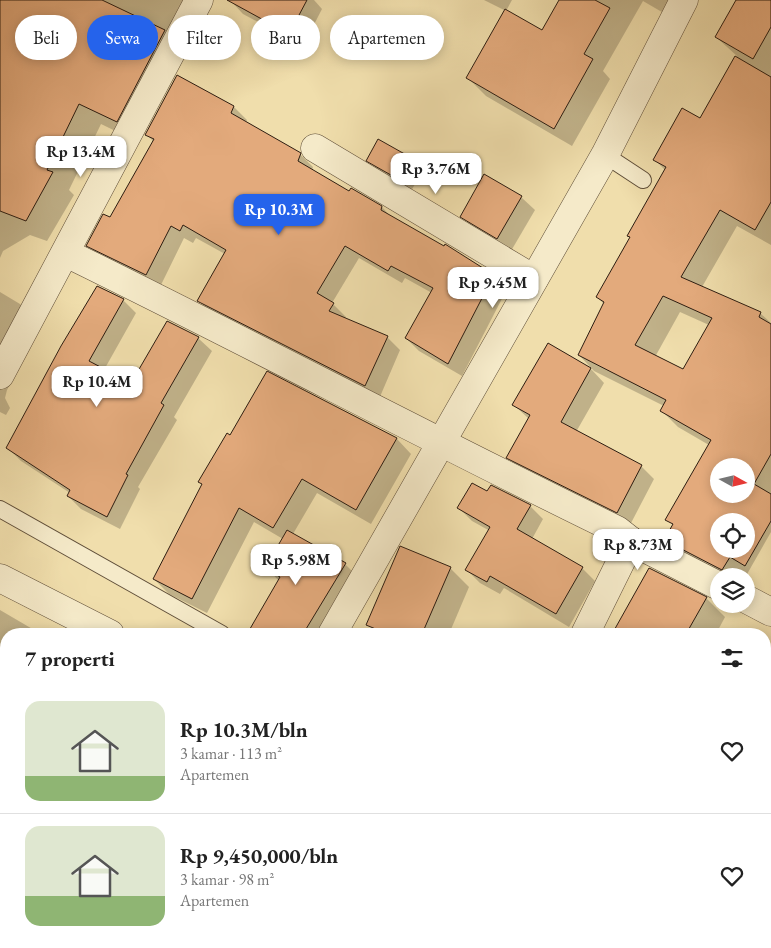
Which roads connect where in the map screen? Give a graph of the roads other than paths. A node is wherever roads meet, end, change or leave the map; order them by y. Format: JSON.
{"nodes":[{"id":1,"x":199,"y":0,"type":"edge"},
{"id":2,"x":684,"y":0,"type":"edge"},
{"id":3,"x":315,"y":148,"type":"dead end"},
{"id":4,"x":605,"y":155,"type":"junction"},
{"id":5,"x":643,"y":180,"type":"dead end"},
{"id":6,"x":66,"y":253,"type":"junction"},
{"id":7,"x":534,"y":279,"type":"junction"},
{"id":8,"x":0,"y":375,"type":"edge"},
{"id":9,"x":440,"y":444,"type":"junction"},
{"id":10,"x":0,"y":509,"type":"edge"},
{"id":11,"x":631,"y":541,"type":"junction"},
{"id":12,"x":0,"y":578,"type":"edge"},
{"id":13,"x":710,"y":581,"type":"edge"},
{"id":14,"x":755,"y":604,"type":"edge"},
{"id":15,"x":771,"y":612,"type":"edge"},
{"id":16,"x":98,"y":628,"type":"edge"},
{"id":17,"x":211,"y":628,"type":"edge"},
{"id":18,"x":335,"y":628,"type":"edge"},
{"id":19,"x":588,"y":628,"type":"edge"}],
"edges":[{"from":1,"to":6,"type":"street"},
{"from":2,"to":4,"type":"street"},
{"from":3,"to":7,"type":"street"},
{"from":4,"to":5,"type":"lane"},
{"from":4,"to":7,"type":"street"},
{"from":6,"to":8,"type":"street"},
{"from":6,"to":9,"type":"street"},
{"from":7,"to":9,"type":"street"},
{"from":9,"to":11,"type":"street"},
{"from":9,"to":18,"type":"street"},
{"from":10,"to":17,"type":"lane"},
{"from":11,"to":13,"type":"street"},
{"from":11,"to":19,"type":"street"},
{"from":12,"to":16,"type":"street"},
{"from":14,"to":15,"type":"street"}]}
